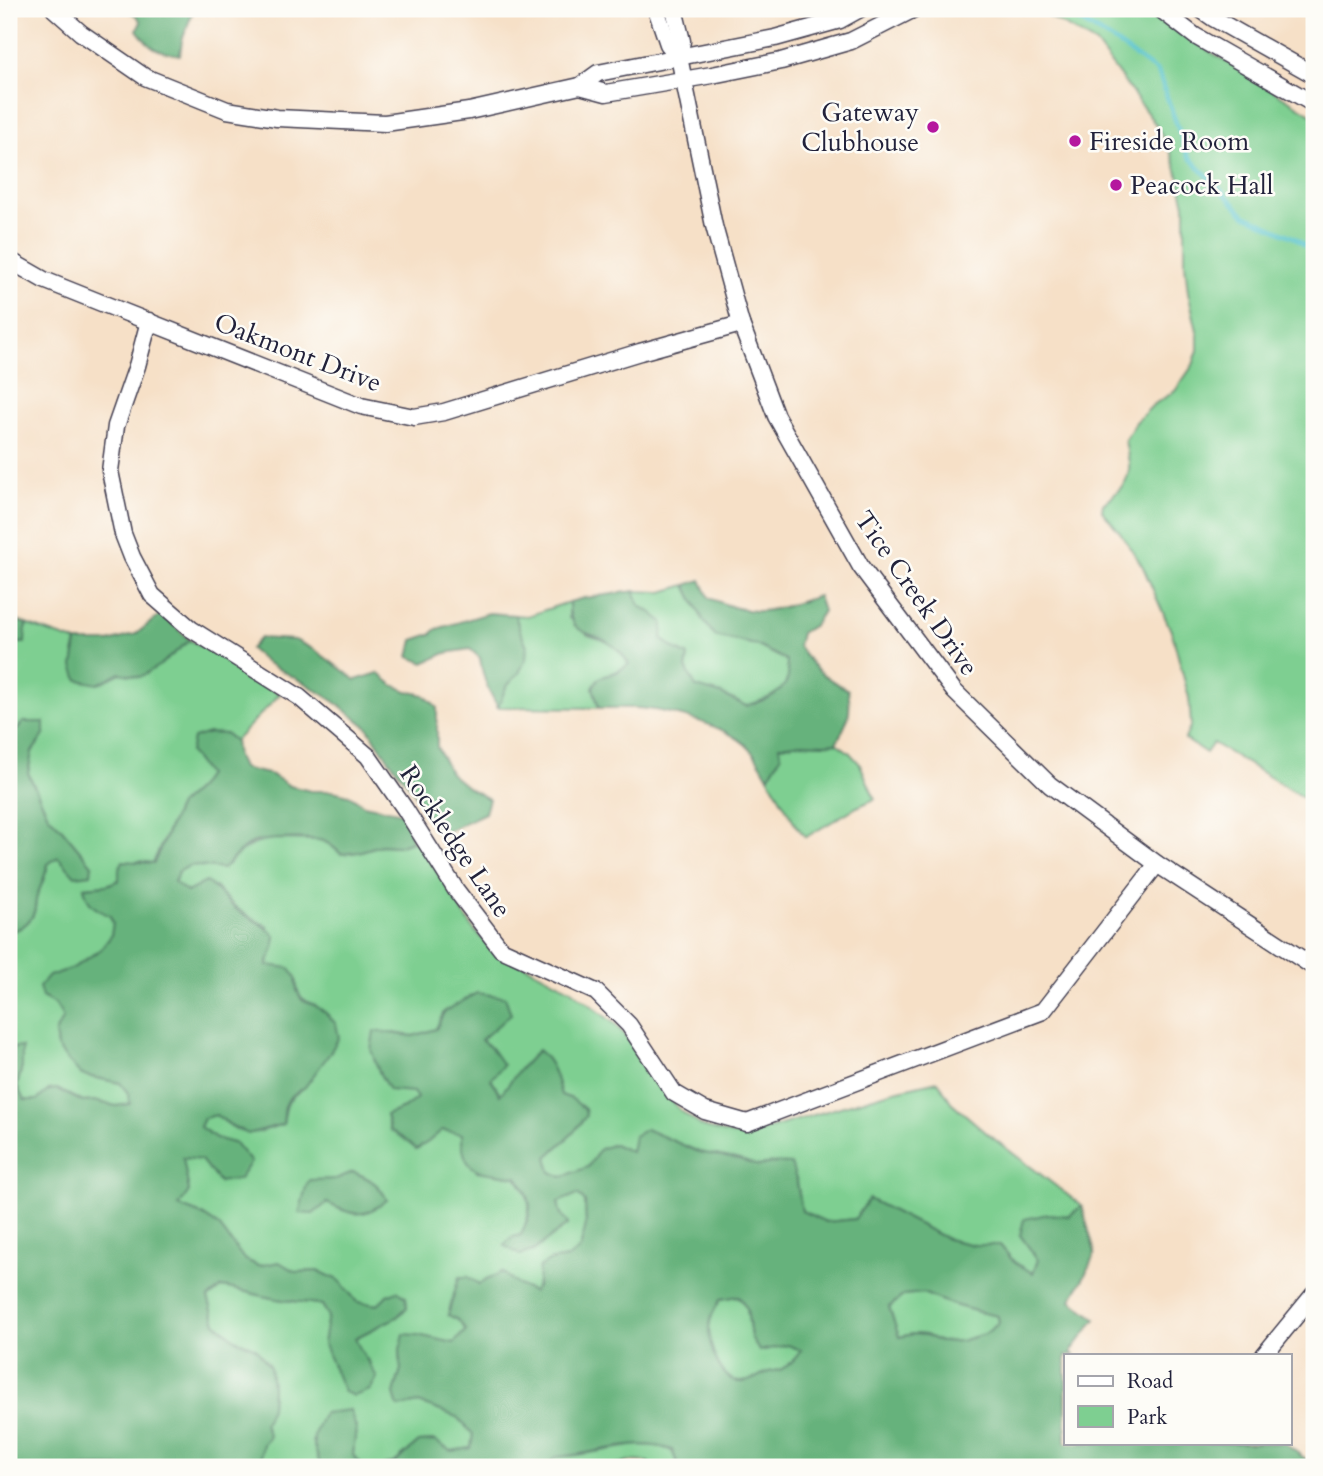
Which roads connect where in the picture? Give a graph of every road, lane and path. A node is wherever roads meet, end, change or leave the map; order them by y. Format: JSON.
{"nodes":[{"id":1,"x":54,"y":9,"type":"edge"},
{"id":2,"x":656,"y":9,"type":"edge"},
{"id":3,"x":674,"y":9,"type":"edge"},
{"id":4,"x":860,"y":9,"type":"edge"},
{"id":5,"x":914,"y":9,"type":"edge"},
{"id":6,"x":1160,"y":9,"type":"edge"},
{"id":7,"x":1200,"y":9,"type":"edge"},
{"id":8,"x":679,"y":57,"type":"junction"},
{"id":9,"x":1314,"y":75,"type":"edge"},
{"id":10,"x":684,"y":79,"type":"junction"},
{"id":11,"x":580,"y":86,"type":"junction"},
{"id":12,"x":1314,"y":104,"type":"edge"},
{"id":13,"x":9,"y":260,"type":"edge"},
{"id":14,"x":149,"y":321,"type":"junction"},
{"id":15,"x":741,"y":324,"type":"junction"},
{"id":16,"x":1157,"y":864,"type":"junction"},
{"id":17,"x":1314,"y":967,"type":"edge"},
{"id":18,"x":1314,"y":1294,"type":"edge"},
{"id":19,"x":1265,"y":1354,"type":"edge"}],
"edges":[{"from":1,"to":11,"type":"street"},
{"from":2,"to":8,"type":"street","name":"Tice Creek Drive"},
{"from":3,"to":8,"type":"street","name":"Tice Creek Drive"},
{"from":4,"to":8,"type":"street"},
{"from":5,"to":10,"type":"street"},
{"from":6,"to":12,"type":"street"},
{"from":7,"to":9,"type":"street"},
{"from":8,"to":10,"type":"street","name":"Tice Creek Drive"},
{"from":8,"to":11,"type":"street"},
{"from":10,"to":11,"type":"street"},
{"from":10,"to":15,"type":"street","name":"Tice Creek Drive"},
{"from":13,"to":14,"type":"street","name":"Oakmont Drive"},
{"from":14,"to":15,"type":"street","name":"Oakmont Drive"},
{"from":14,"to":16,"type":"street","name":"Rockledge Lane"},
{"from":15,"to":16,"type":"street","name":"Tice Creek Drive"},
{"from":16,"to":17,"type":"street","name":"Tice Creek Drive"},
{"from":18,"to":19,"type":"street"}]}
